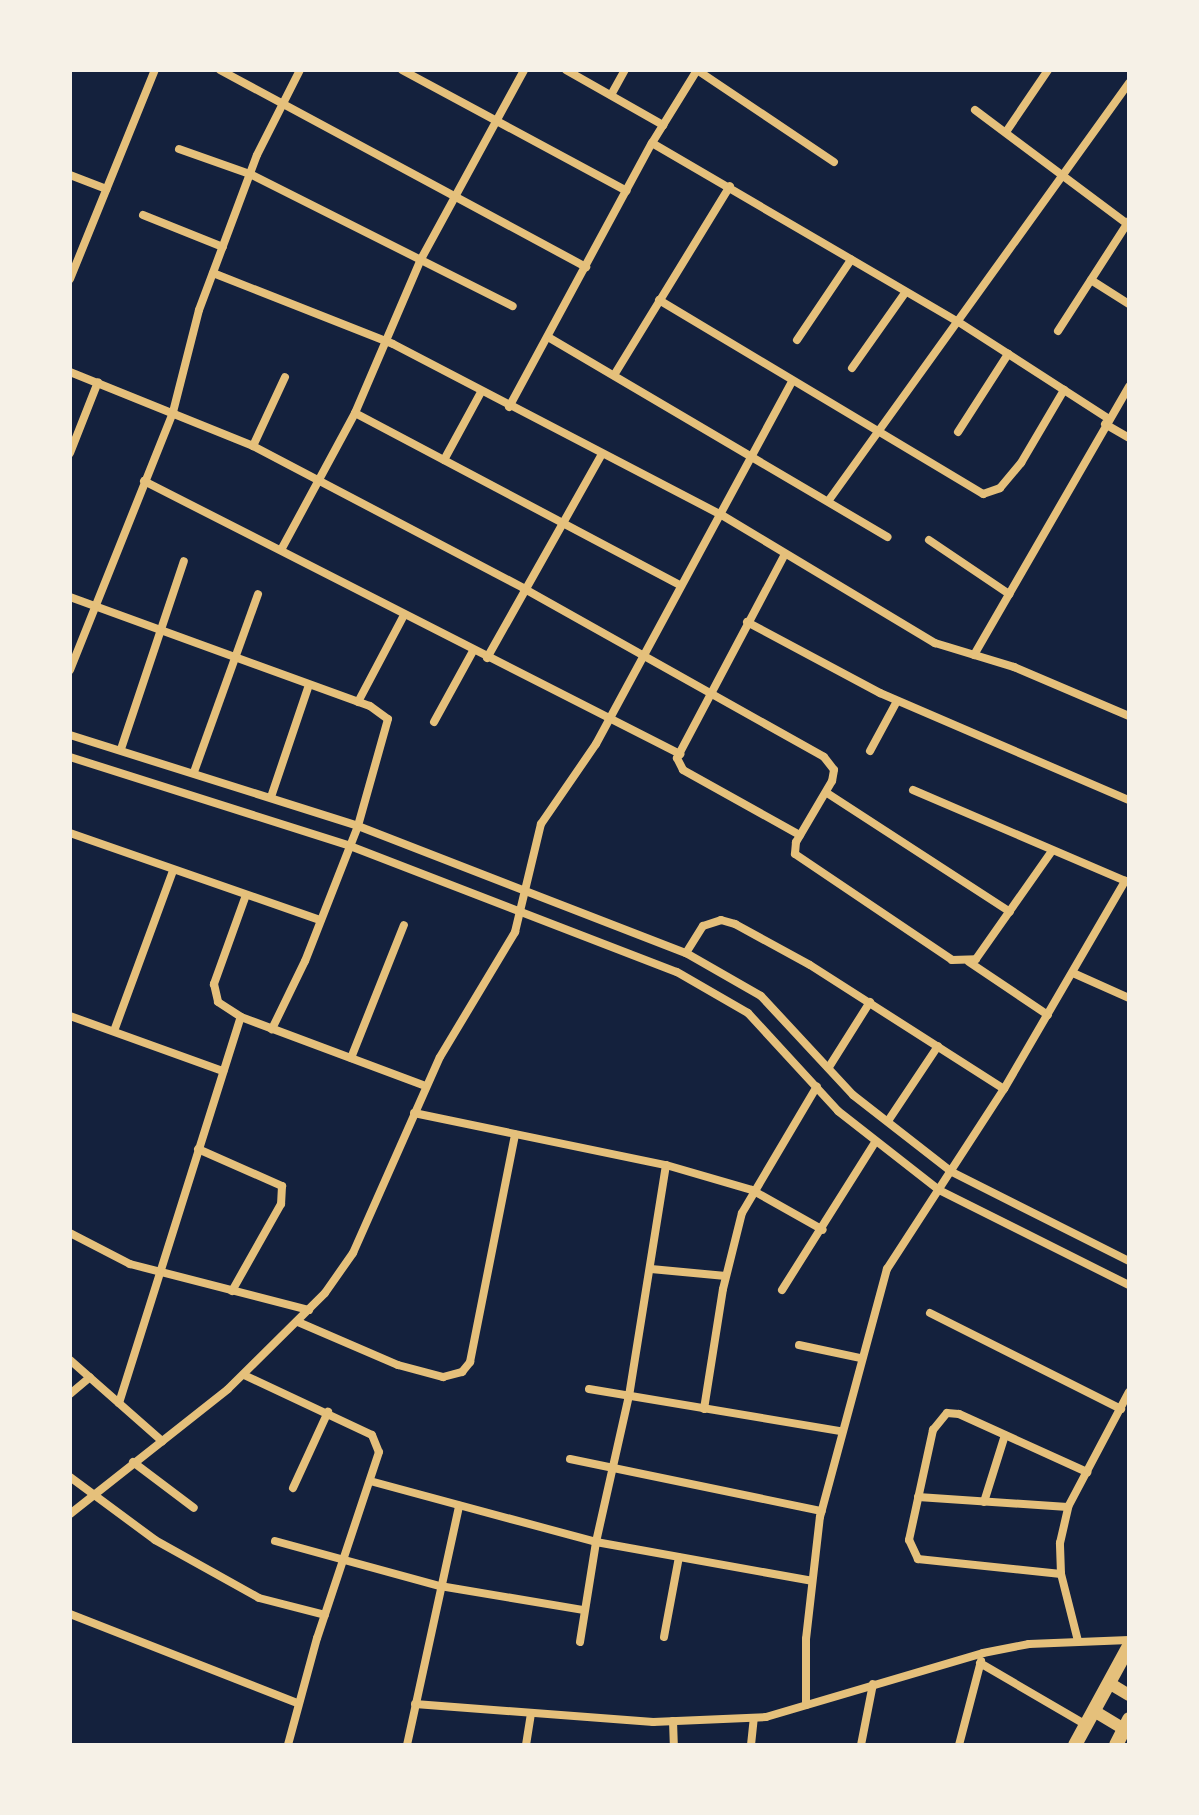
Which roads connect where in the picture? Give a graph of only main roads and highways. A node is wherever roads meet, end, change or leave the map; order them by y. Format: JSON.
{"nodes":[{"id":1,"x":1129,"y":1646,"type":"edge"},
{"id":2,"x":1127,"y":1727,"type":"edge"},
{"id":3,"x":1075,"y":1745,"type":"edge"},
{"id":4,"x":1116,"y":1745,"type":"edge"}],
"edges":[{"from":1,"to":3,"type":"main road"},
{"from":2,"to":4,"type":"main road"}]}
